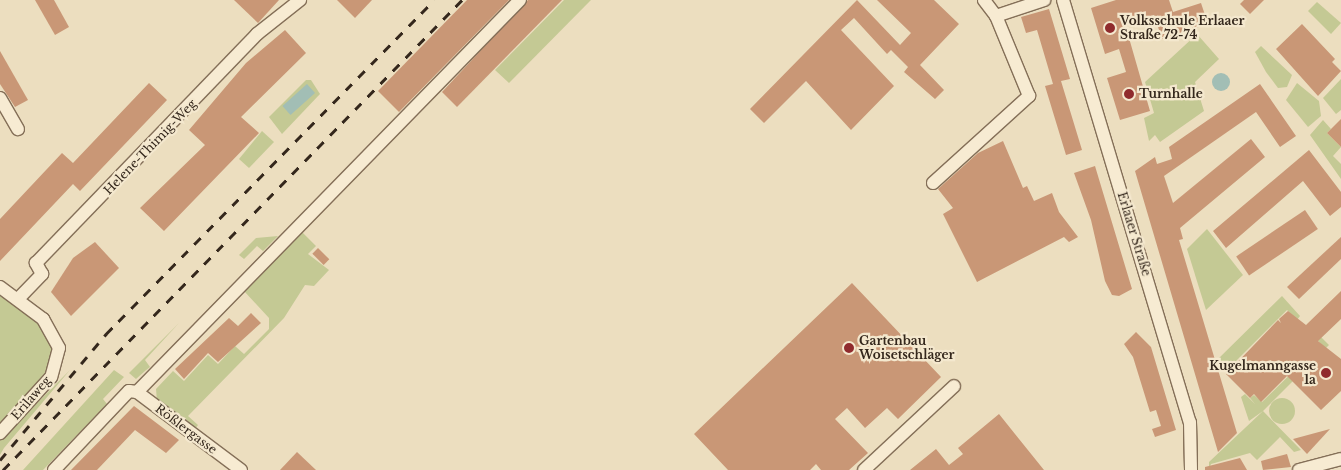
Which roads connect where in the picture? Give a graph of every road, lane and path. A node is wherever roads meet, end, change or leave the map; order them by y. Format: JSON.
{"nodes":[{"id":1,"x":300,"y":0,"type":"edge"},
{"id":2,"x":520,"y":0,"type":"edge"},
{"id":3,"x":984,"y":0,"type":"edge"},
{"id":4,"x":1044,"y":0,"type":"edge"},
{"id":5,"x":1063,"y":0,"type":"edge"},
{"id":6,"x":996,"y":16,"type":"junction"},
{"id":7,"x":0,"y":98,"type":"edge"},
{"id":8,"x":18,"y":129,"type":"dead end"},
{"id":9,"x":933,"y":183,"type":"dead end"},
{"id":10,"x":0,"y":287,"type":"edge"},
{"id":11,"x":18,"y":299,"type":"junction"},
{"id":12,"x":954,"y":386,"type":"dead end"},
{"id":13,"x":133,"y":392,"type":"junction"},
{"id":14,"x":0,"y":433,"type":"edge"},
{"id":15,"x":1341,"y":459,"type":"edge"},
{"id":16,"x":54,"y":470,"type":"edge"},
{"id":17,"x":240,"y":470,"type":"edge"},
{"id":18,"x":864,"y":470,"type":"edge"},
{"id":19,"x":1191,"y":470,"type":"edge"},
{"id":20,"x":1299,"y":470,"type":"edge"}],
"edges":[{"from":1,"to":11,"type":"street","name":"Helene-Thimig-Weg"},
{"from":2,"to":13,"type":"street"},
{"from":3,"to":6,"type":"street"},
{"from":4,"to":6,"type":"street"},
{"from":5,"to":19,"type":"street","name":"Erlaaer Straße"},
{"from":6,"to":9,"type":"street"},
{"from":7,"to":8,"type":"street"},
{"from":10,"to":11,"type":"street"},
{"from":11,"to":14,"type":"street","name":"Erilaweg"},
{"from":12,"to":18,"type":"street"},
{"from":13,"to":16,"type":"street"},
{"from":13,"to":17,"type":"street","name":"Rößlergasse"},
{"from":15,"to":20,"type":"street"}]}
